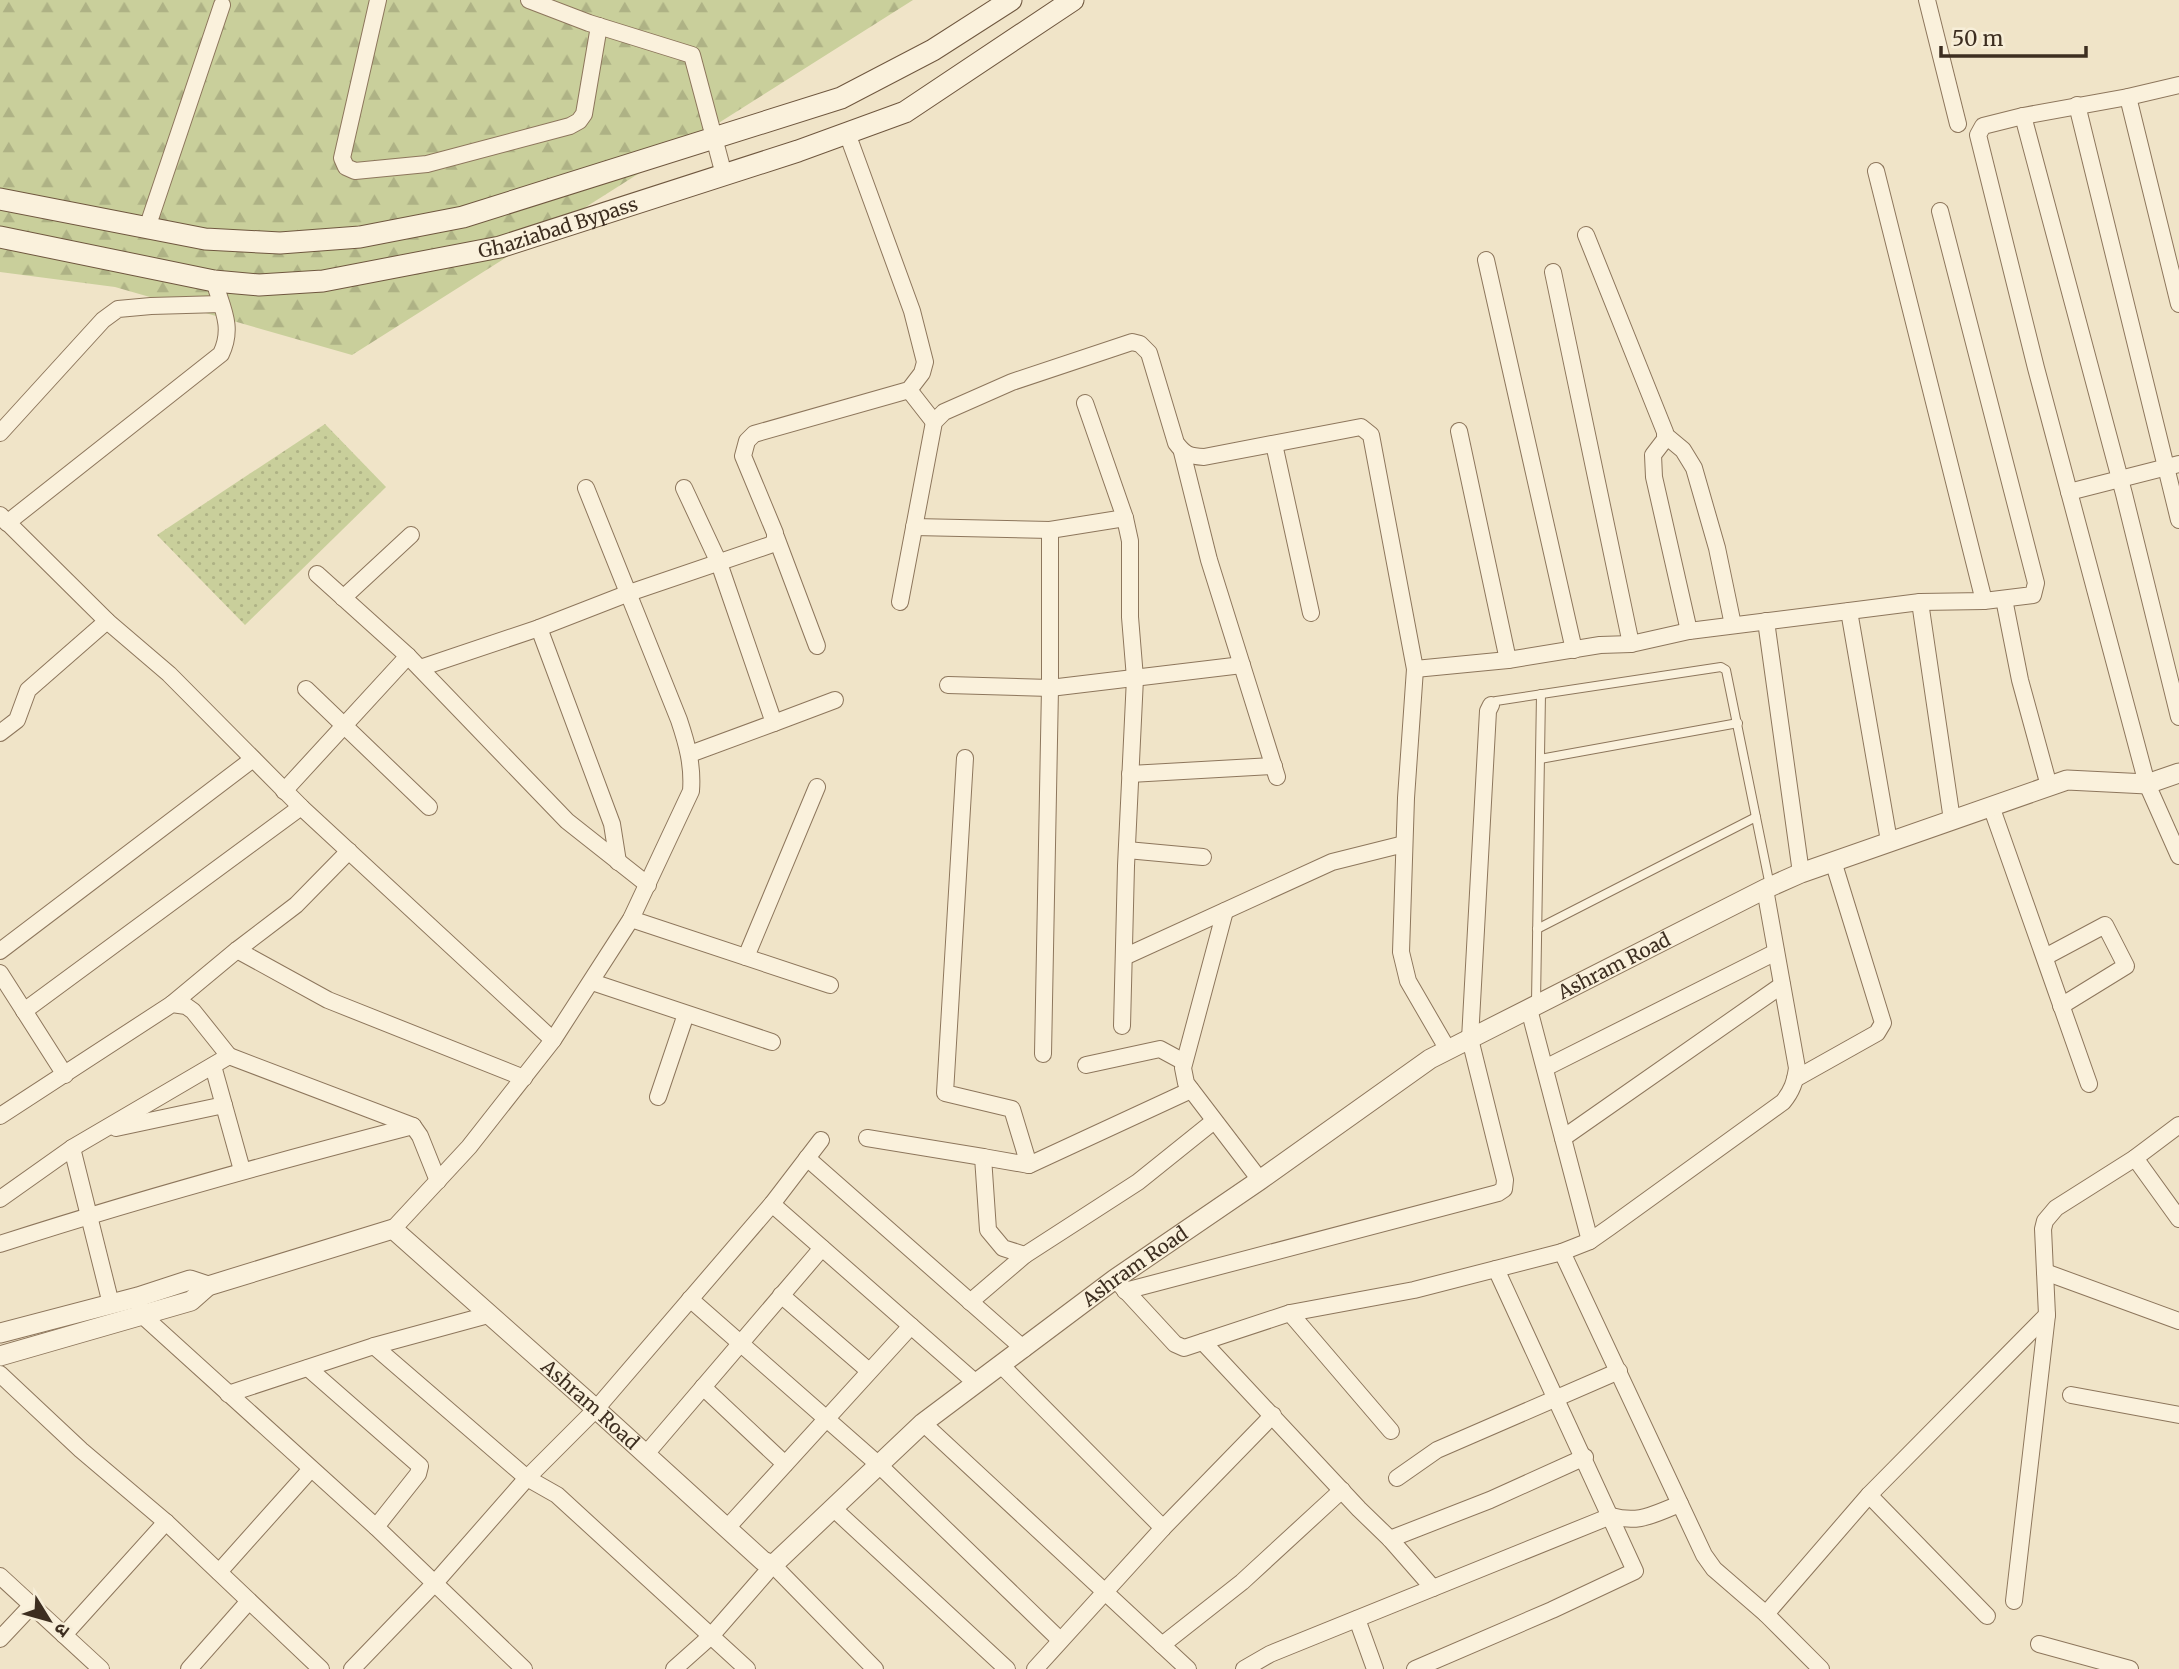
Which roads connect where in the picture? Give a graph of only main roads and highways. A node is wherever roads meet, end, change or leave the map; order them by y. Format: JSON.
{"nodes":[{"id":1,"x":1011,"y":0,"type":"edge"},
{"id":2,"x":1073,"y":0,"type":"edge"},
{"id":3,"x":0,"y":198,"type":"edge"},
{"id":4,"x":0,"y":237,"type":"edge"}],
"edges":[{"from":1,"to":3,"type":"main road","name":"Ghaziabad Bypass"},
{"from":2,"to":4,"type":"main road","name":"Ghaziabad Bypass"}]}
